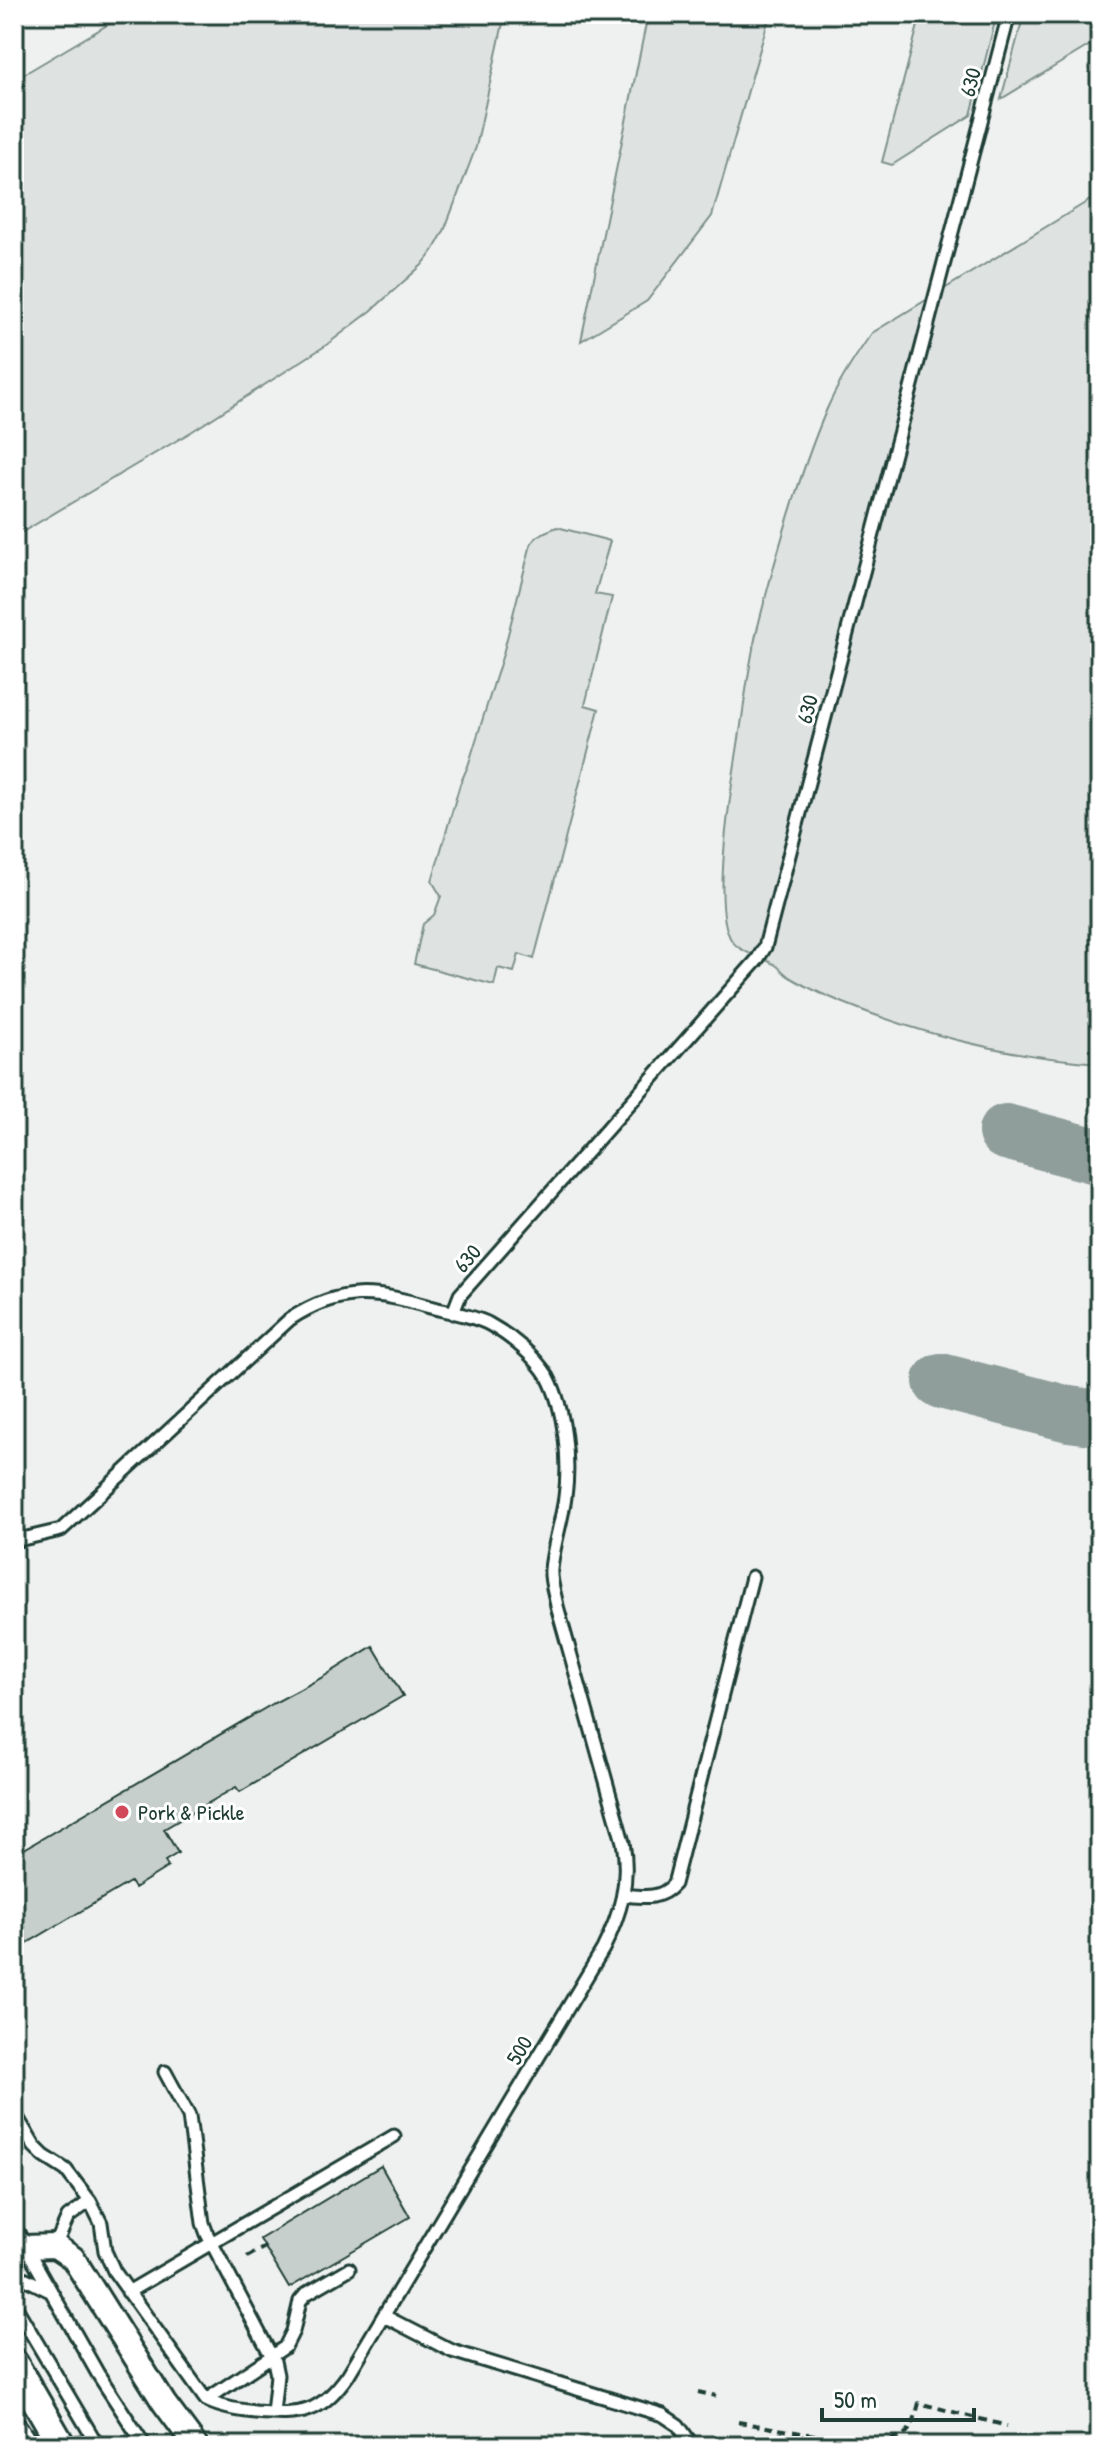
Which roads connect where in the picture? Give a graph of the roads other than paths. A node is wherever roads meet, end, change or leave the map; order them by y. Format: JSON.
{"nodes":[{"id":1,"x":1009,"y":14,"type":"edge"},
{"id":2,"x":453,"y":1313,"type":"junction"},
{"id":3,"x":14,"y":1541,"type":"edge"},
{"id":4,"x":752,"y":1577,"type":"dead end"},
{"id":5,"x":624,"y":1895,"type":"junction"},
{"id":6,"x":165,"y":2072,"type":"dead end"},
{"id":7,"x":14,"y":2112,"type":"edge"},
{"id":8,"x":394,"y":2136,"type":"dead end"},
{"id":9,"x":90,"y":2201,"type":"junction"},
{"id":10,"x":14,"y":2226,"type":"edge"},
{"id":11,"x":211,"y":2244,"type":"junction"},
{"id":12,"x":55,"y":2246,"type":"junction"},
{"id":13,"x":19,"y":2247,"type":"edge"},
{"id":14,"x":349,"y":2269,"type":"dead end"},
{"id":15,"x":14,"y":2273,"type":"edge"},
{"id":16,"x":49,"y":2290,"type":"junction"},
{"id":17,"x":128,"y":2292,"type":"junction"},
{"id":18,"x":14,"y":2304,"type":"edge"},
{"id":19,"x":384,"y":2316,"type":"junction"},
{"id":20,"x":272,"y":2357,"type":"junction"},
{"id":21,"x":14,"y":2363,"type":"edge"},
{"id":22,"x":206,"y":2400,"type":"junction"},
{"id":23,"x":273,"y":2413,"type":"junction"},
{"id":24,"x":14,"y":2430,"type":"edge"},
{"id":25,"x":25,"y":2446,"type":"edge"},
{"id":26,"x":62,"y":2446,"type":"edge"},
{"id":27,"x":98,"y":2446,"type":"edge"},
{"id":28,"x":145,"y":2446,"type":"edge"},
{"id":29,"x":196,"y":2446,"type":"edge"},
{"id":30,"x":693,"y":2446,"type":"edge"}],
"edges":[{"from":1,"to":2,"type":"lane","name":"630"},
{"from":2,"to":3,"type":"lane","name":"500"},
{"from":2,"to":5,"type":"lane","name":"500"},
{"from":4,"to":5,"type":"lane"},
{"from":5,"to":19,"type":"lane","name":"500"},
{"from":6,"to":11,"type":"lane"},
{"from":7,"to":9,"type":"lane"},
{"from":8,"to":11,"type":"lane"},
{"from":9,"to":12,"type":"lane"},
{"from":9,"to":17,"type":"lane"},
{"from":10,"to":13,"type":"lane"},
{"from":11,"to":17,"type":"lane"},
{"from":11,"to":20,"type":"lane"},
{"from":12,"to":13,"type":"street"},
{"from":12,"to":29,"type":"street"},
{"from":13,"to":16,"type":"lane"},
{"from":14,"to":20,"type":"lane"},
{"from":15,"to":16,"type":"lane"},
{"from":16,"to":28,"type":"lane"},
{"from":17,"to":22,"type":"lane"},
{"from":18,"to":27,"type":"lane"},
{"from":19,"to":23,"type":"lane","name":"500"},
{"from":19,"to":30,"type":"lane"},
{"from":20,"to":22,"type":"lane"},
{"from":20,"to":23,"type":"lane"},
{"from":21,"to":26,"type":"street"},
{"from":22,"to":23,"type":"lane"},
{"from":24,"to":25,"type":"street"}]}
